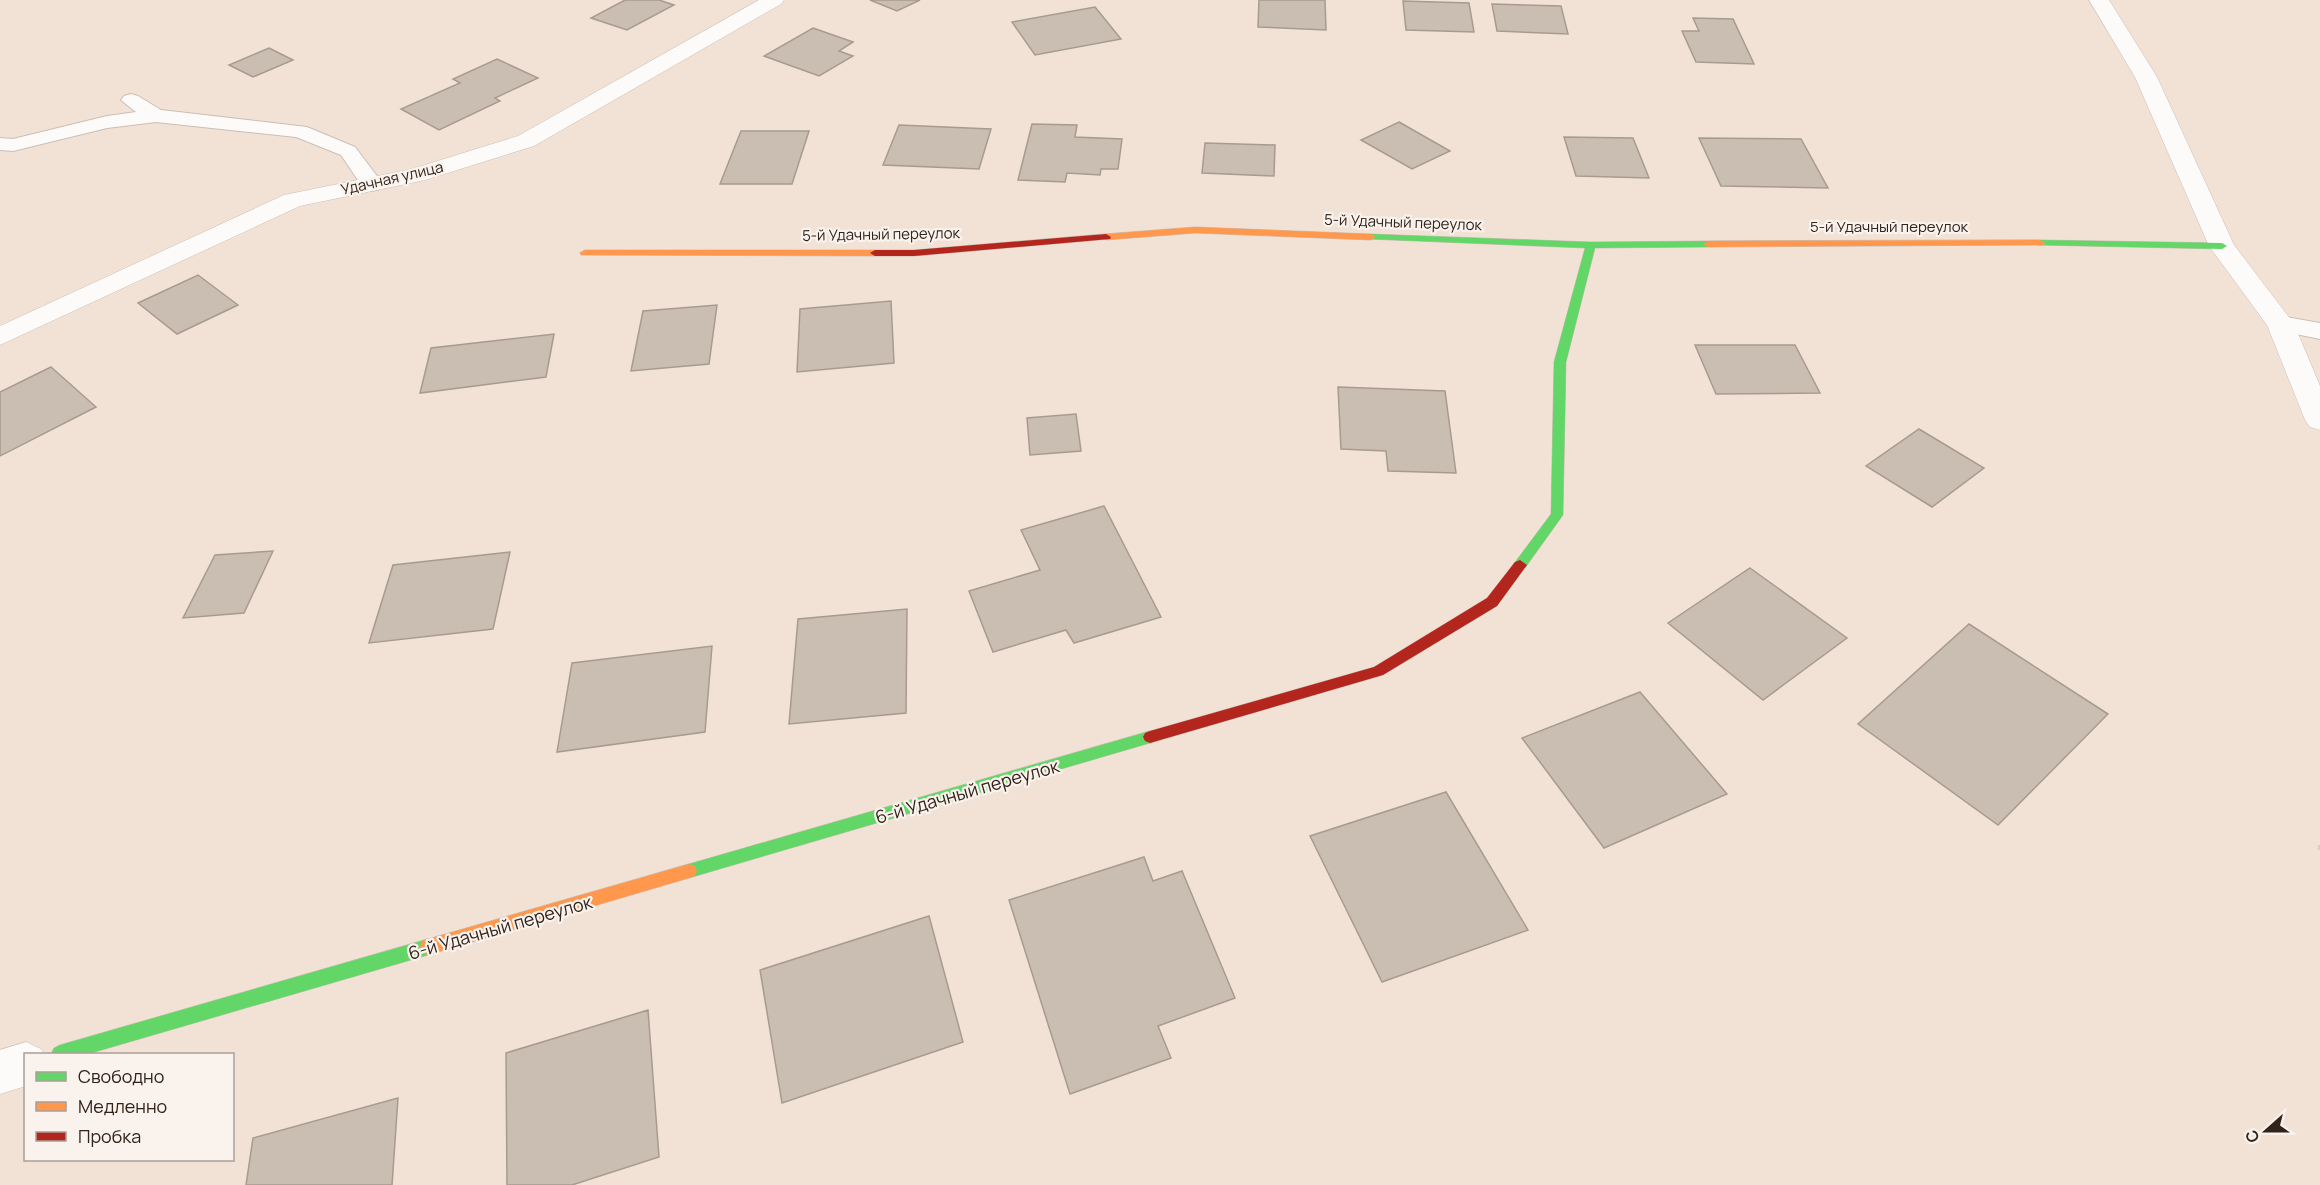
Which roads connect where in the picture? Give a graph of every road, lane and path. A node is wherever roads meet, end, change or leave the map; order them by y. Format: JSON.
{"nodes":[{"id":1,"x":774,"y":0,"type":"edge"},
{"id":2,"x":2099,"y":0,"type":"edge"},
{"id":3,"x":131,"y":100,"type":"dead end"},
{"id":4,"x":156,"y":116,"type":"junction"},
{"id":5,"x":0,"y":144,"type":"edge"},
{"id":6,"x":372,"y":184,"type":"junction"},
{"id":7,"x":1591,"y":245,"type":"junction"},
{"id":8,"x":2222,"y":246,"type":"junction"},
{"id":9,"x":585,"y":252,"type":"dead end"},
{"id":10,"x":2280,"y":324,"type":"junction"},
{"id":11,"x":2320,"y":332,"type":"edge"},
{"id":12,"x":0,"y":336,"type":"edge"},
{"id":13,"x":2320,"y":420,"type":"edge"},
{"id":14,"x":2320,"y":845,"type":"edge"},
{"id":15,"x":2320,"y":853,"type":"edge"},
{"id":16,"x":63,"y":1053,"type":"edge"},
{"id":17,"x":24,"y":1065,"type":"edge"},
{"id":18,"x":0,"y":1072,"type":"edge"}],
"edges":[{"from":1,"to":6,"type":"street","name":"Удачная улица"},
{"from":2,"to":8,"type":"street"},
{"from":3,"to":4,"type":"lane"},
{"from":4,"to":5,"type":"lane"},
{"from":4,"to":6,"type":"lane"},
{"from":6,"to":12,"type":"street","name":"Удачная улица"},
{"from":7,"to":8,"type":"street","name":"5-й Удачный переулок"},
{"from":7,"to":9,"type":"street","name":"5-й Удачный переулок"},
{"from":7,"to":16,"type":"street","name":"6-й Удачный переулок"},
{"from":8,"to":10,"type":"street"},
{"from":10,"to":11,"type":"lane"},
{"from":10,"to":13,"type":"street"},
{"from":14,"to":15,"type":"path"},
{"from":17,"to":18,"type":"street"}]}
